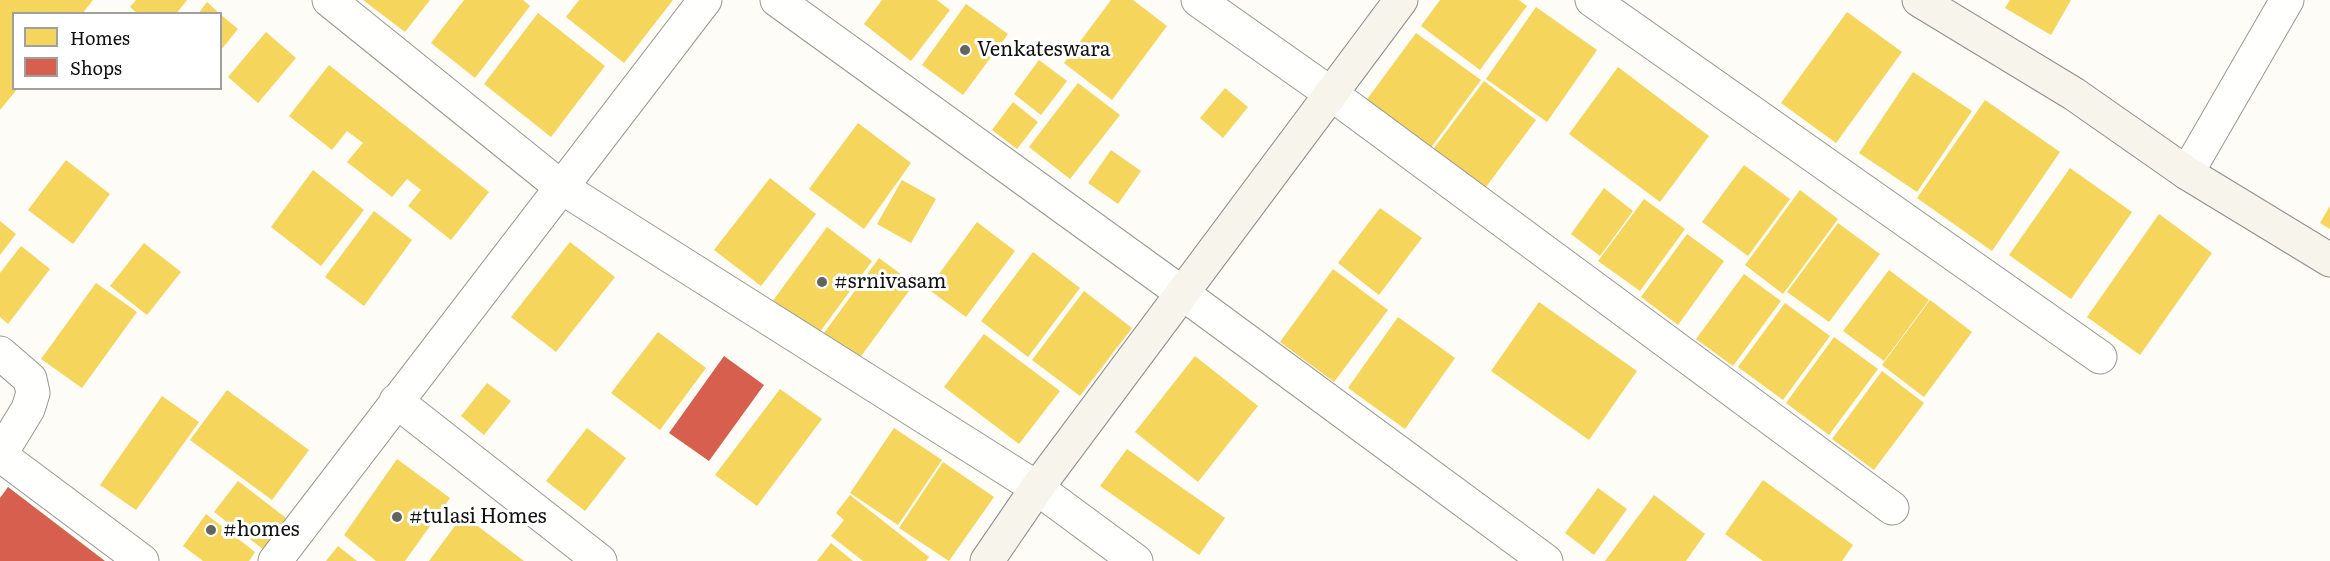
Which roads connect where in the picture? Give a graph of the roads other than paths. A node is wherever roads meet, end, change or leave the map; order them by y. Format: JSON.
{"nodes":[{"id":1,"x":330,"y":0,"type":"edge"},
{"id":2,"x":705,"y":0,"type":"edge"},
{"id":3,"x":777,"y":0,"type":"edge"},
{"id":4,"x":1198,"y":0,"type":"edge"},
{"id":5,"x":1401,"y":0,"type":"edge"},
{"id":6,"x":1592,"y":0,"type":"edge"},
{"id":7,"x":1919,"y":0,"type":"edge"},
{"id":8,"x":2287,"y":0,"type":"edge"},
{"id":9,"x":1330,"y":93,"type":"junction"},
{"id":10,"x":2187,"y":173,"type":"junction"},
{"id":11,"x":561,"y":187,"type":"junction"},
{"id":12,"x":2330,"y":260,"type":"edge"},
{"id":13,"x":1182,"y":293,"type":"junction"},
{"id":14,"x":0,"y":353,"type":"edge"},
{"id":15,"x":2100,"y":357,"type":"dead end"},
{"id":16,"x":396,"y":401,"type":"junction"},
{"id":17,"x":0,"y":455,"type":"edge"},
{"id":18,"x":1037,"y":488,"type":"junction"},
{"id":19,"x":1892,"y":508,"type":"dead end"},
{"id":20,"x":142,"y":561,"type":"edge"},
{"id":21,"x":275,"y":561,"type":"edge"},
{"id":22,"x":600,"y":561,"type":"edge"},
{"id":23,"x":987,"y":561,"type":"edge"},
{"id":24,"x":1136,"y":561,"type":"edge"},
{"id":25,"x":1546,"y":561,"type":"edge"}],
"edges":[{"from":1,"to":11,"type":"street"},
{"from":2,"to":11,"type":"street"},
{"from":3,"to":13,"type":"street"},
{"from":4,"to":9,"type":"street"},
{"from":5,"to":9,"type":"street"},
{"from":6,"to":15,"type":"street"},
{"from":7,"to":10,"type":"street"},
{"from":8,"to":10,"type":"street"},
{"from":9,"to":13,"type":"street"},
{"from":9,"to":19,"type":"street"},
{"from":10,"to":12,"type":"street"},
{"from":11,"to":16,"type":"street"},
{"from":11,"to":18,"type":"street"},
{"from":13,"to":18,"type":"street"},
{"from":13,"to":25,"type":"street"},
{"from":14,"to":17,"type":"street"},
{"from":16,"to":21,"type":"street"},
{"from":16,"to":22,"type":"street"},
{"from":17,"to":20,"type":"street"},
{"from":18,"to":23,"type":"street"},
{"from":18,"to":24,"type":"street"}]}
